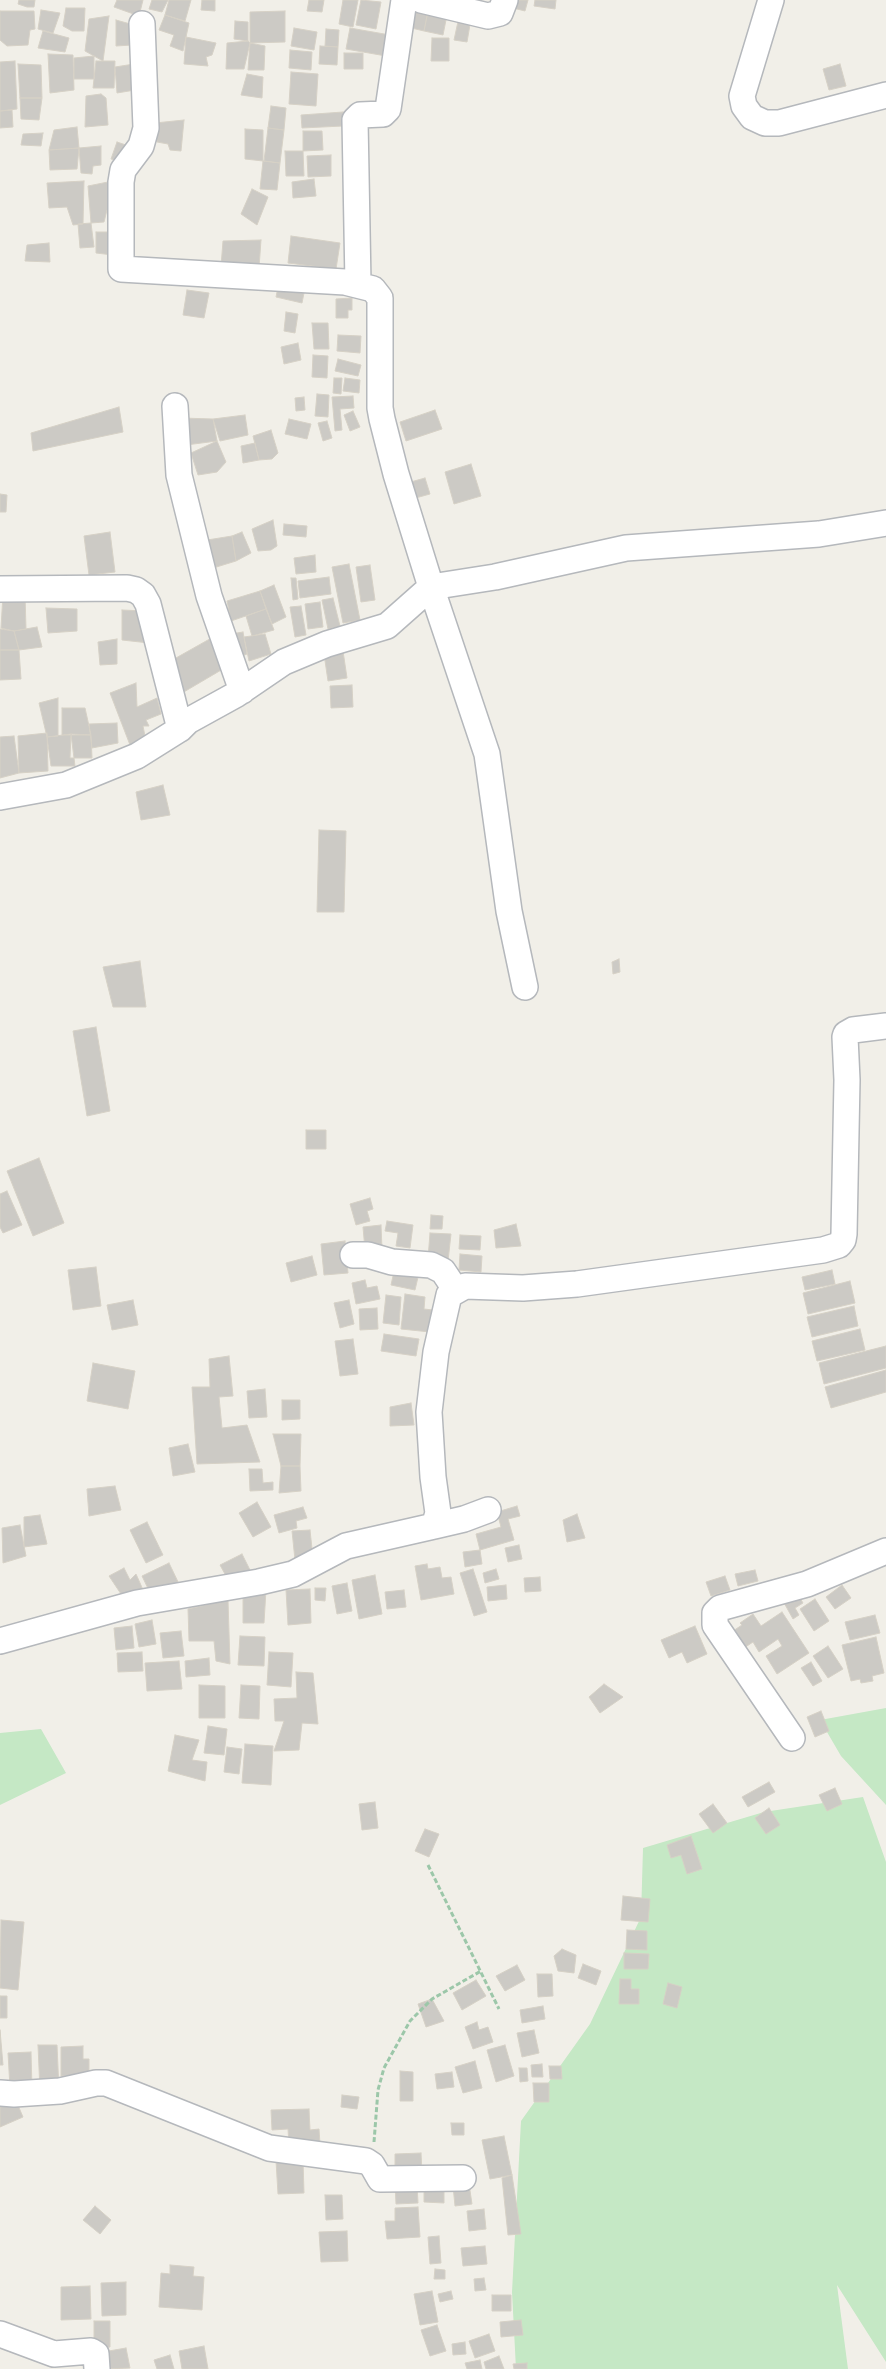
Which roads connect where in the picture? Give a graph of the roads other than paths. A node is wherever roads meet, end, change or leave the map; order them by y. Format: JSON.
{"nodes":[{"id":1,"x":404,"y":0,"type":"edge"},
{"id":2,"x":421,"y":0,"type":"edge"},
{"id":3,"x":505,"y":0,"type":"edge"},
{"id":4,"x":771,"y":0,"type":"edge"},
{"id":5,"x":142,"y":24,"type":"dead end"},
{"id":6,"x":886,"y":95,"type":"edge"},
{"id":7,"x":358,"y":284,"type":"junction"},
{"id":8,"x":175,"y":406,"type":"dead end"},
{"id":9,"x":886,"y":523,"type":"edge"},
{"id":10,"x":431,"y":587,"type":"junction"},
{"id":11,"x":0,"y":589,"type":"edge"},
{"id":12,"x":242,"y":691,"type":"junction"},
{"id":13,"x":180,"y":730,"type":"junction"},
{"id":14,"x":0,"y":797,"type":"edge"},
{"id":15,"x":525,"y":987,"type":"dead end"},
{"id":16,"x":886,"y":1026,"type":"edge"},
{"id":17,"x":353,"y":1255,"type":"dead end"},
{"id":18,"x":455,"y":1290,"type":"junction"},
{"id":19,"x":488,"y":1510,"type":"dead end"},
{"id":20,"x":434,"y":1526,"type":"junction"},
{"id":21,"x":886,"y":1551,"type":"edge"},
{"id":22,"x":0,"y":1641,"type":"edge"},
{"id":23,"x":792,"y":1738,"type":"dead end"},
{"id":24,"x":0,"y":2093,"type":"edge"},
{"id":25,"x":463,"y":2178,"type":"dead end"},
{"id":26,"x":0,"y":2334,"type":"edge"},
{"id":27,"x":97,"y":2369,"type":"edge"}],
"edges":[{"from":1,"to":7,"type":"street"},
{"from":2,"to":3,"type":"street"},
{"from":4,"to":6,"type":"street"},
{"from":5,"to":7,"type":"street"},
{"from":7,"to":10,"type":"street"},
{"from":8,"to":12,"type":"street"},
{"from":9,"to":10,"type":"street"},
{"from":10,"to":12,"type":"street"},
{"from":10,"to":15,"type":"street"},
{"from":11,"to":13,"type":"street"},
{"from":12,"to":13,"type":"street"},
{"from":13,"to":14,"type":"street"},
{"from":16,"to":18,"type":"street"},
{"from":17,"to":18,"type":"street"},
{"from":18,"to":20,"type":"street"},
{"from":19,"to":20,"type":"street"},
{"from":20,"to":22,"type":"street"},
{"from":21,"to":23,"type":"street"},
{"from":24,"to":25,"type":"street"},
{"from":26,"to":27,"type":"street"}]}
